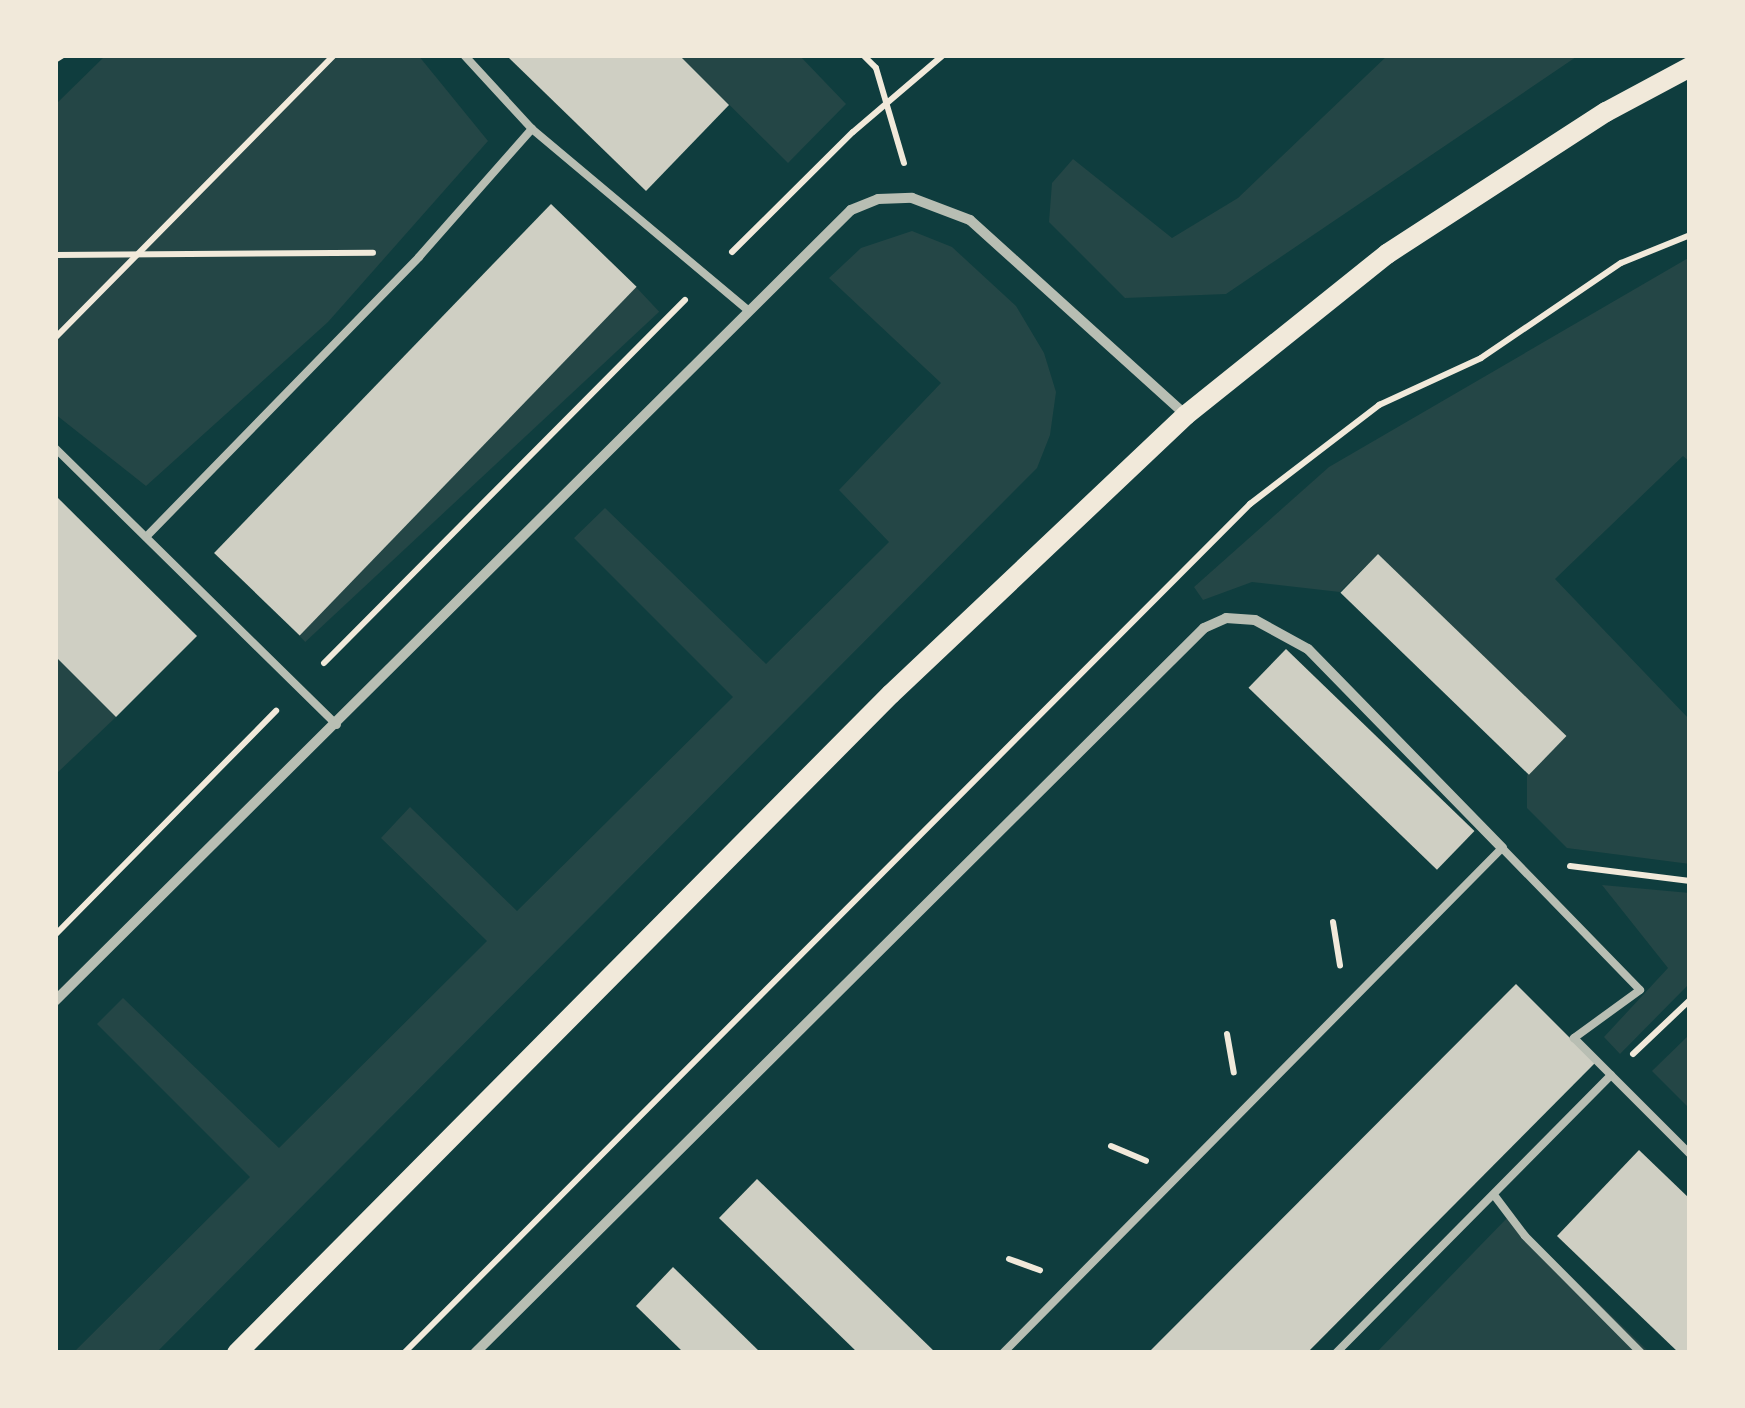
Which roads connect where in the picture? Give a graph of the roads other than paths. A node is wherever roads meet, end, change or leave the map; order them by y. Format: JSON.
{"nodes":[{"id":1,"x":464,"y":55,"type":"edge"},
{"id":2,"x":1690,"y":67,"type":"edge"},
{"id":3,"x":532,"y":129,"type":"junction"},
{"id":4,"x":749,"y":312,"type":"junction"},
{"id":5,"x":1186,"y":415,"type":"junction"},
{"id":6,"x":55,"y":448,"type":"edge"},
{"id":7,"x":146,"y":536,"type":"junction"},
{"id":8,"x":337,"y":725,"type":"junction"},
{"id":9,"x":1502,"y":848,"type":"junction"},
{"id":10,"x":55,"y":1000,"type":"edge"},
{"id":11,"x":1611,"y":1076,"type":"junction"},
{"id":12,"x":1690,"y":1154,"type":"edge"},
{"id":13,"x":1494,"y":1194,"type":"junction"},
{"id":14,"x":237,"y":1353,"type":"edge"},
{"id":15,"x":476,"y":1353,"type":"edge"},
{"id":16,"x":1003,"y":1353,"type":"edge"},
{"id":17,"x":1336,"y":1353,"type":"edge"},
{"id":18,"x":1640,"y":1353,"type":"edge"}],
"edges":[{"from":1,"to":3,"type":"lane"},
{"from":2,"to":5,"type":"main road"},
{"from":3,"to":4,"type":"lane"},
{"from":3,"to":7,"type":"lane"},
{"from":4,"to":5,"type":"street"},
{"from":4,"to":8,"type":"street"},
{"from":5,"to":14,"type":"main road"},
{"from":6,"to":7,"type":"lane"},
{"from":7,"to":8,"type":"lane"},
{"from":8,"to":10,"type":"street"},
{"from":9,"to":11,"type":"lane"},
{"from":9,"to":15,"type":"street"},
{"from":9,"to":16,"type":"lane"},
{"from":11,"to":12,"type":"lane"},
{"from":11,"to":13,"type":"lane"},
{"from":13,"to":17,"type":"lane"},
{"from":13,"to":18,"type":"lane"}]}
